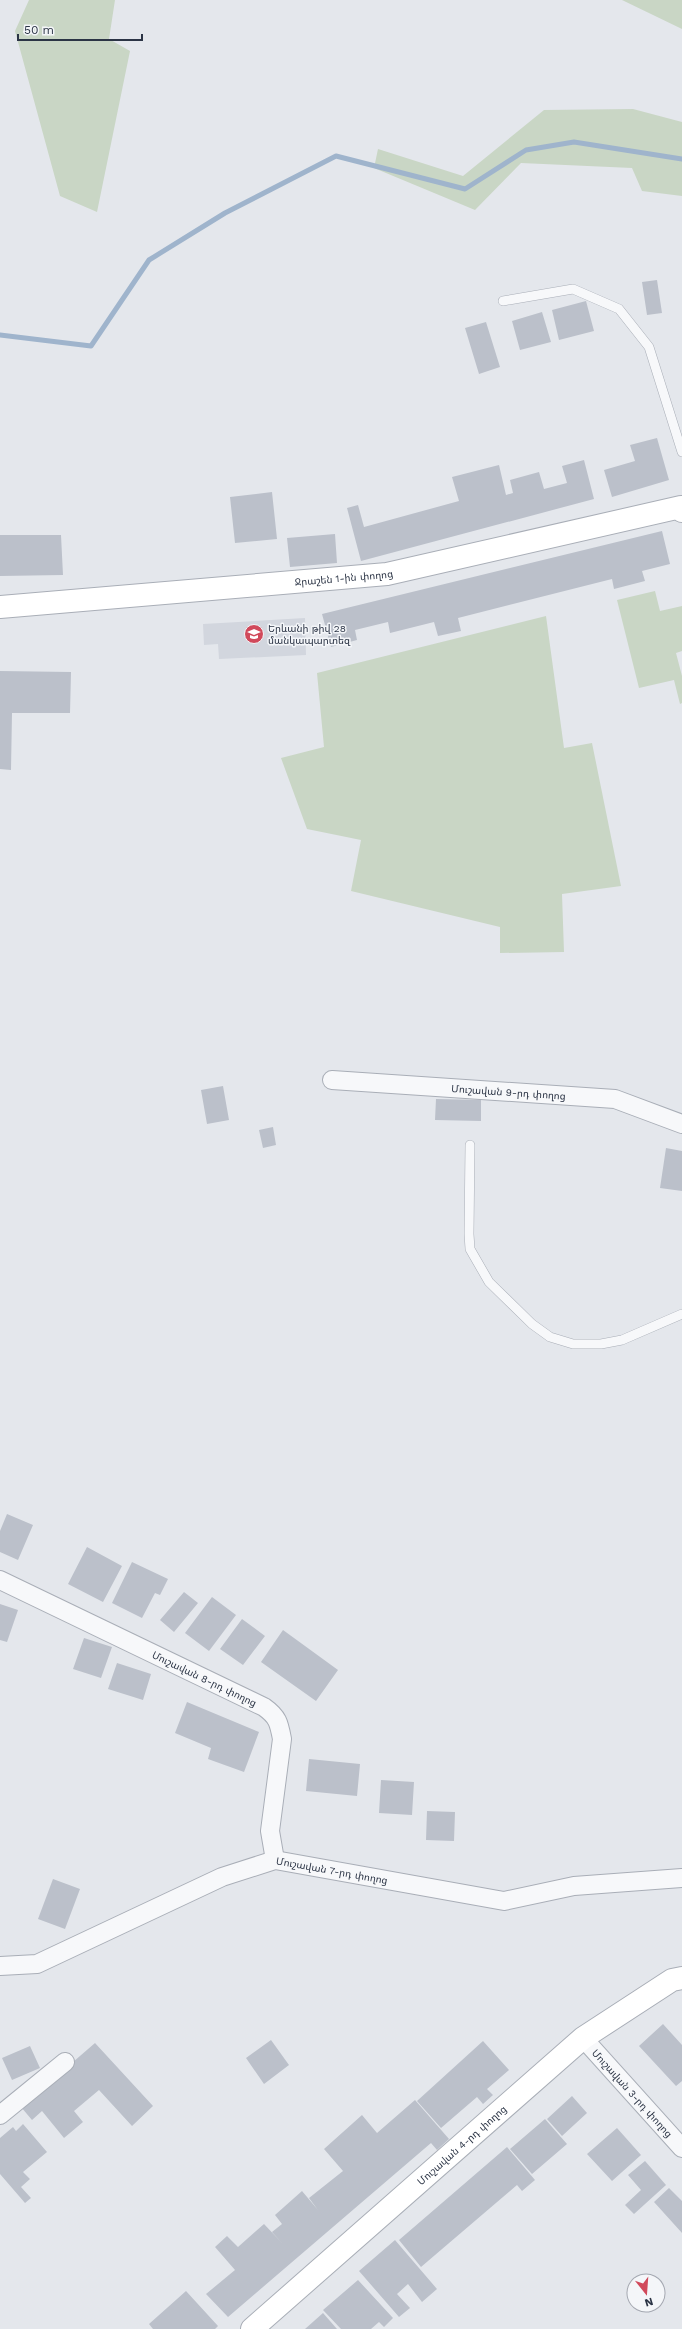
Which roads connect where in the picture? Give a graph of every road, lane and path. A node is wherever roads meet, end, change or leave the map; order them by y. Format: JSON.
{"nodes":[{"id":1,"x":504,"y":302,"type":"dead end"},
{"id":2,"x":682,"y":452,"type":"edge"},
{"id":3,"x":682,"y":508,"type":"edge"},
{"id":4,"x":0,"y":607,"type":"edge"},
{"id":5,"x":332,"y":1080,"type":"dead end"},
{"id":6,"x":682,"y":1124,"type":"edge"},
{"id":7,"x":470,"y":1145,"type":"dead end"},
{"id":8,"x":682,"y":1314,"type":"edge"},
{"id":9,"x":0,"y":1580,"type":"edge"},
{"id":10,"x":276,"y":1860,"type":"junction"},
{"id":11,"x":682,"y":1878,"type":"edge"},
{"id":12,"x":0,"y":1966,"type":"edge"},
{"id":13,"x":682,"y":1978,"type":"edge"},
{"id":14,"x":583,"y":2038,"type":"junction"},
{"id":15,"x":65,"y":2062,"type":"dead end"},
{"id":16,"x":0,"y":2115,"type":"edge"},
{"id":17,"x":682,"y":2148,"type":"edge"},
{"id":18,"x":252,"y":2329,"type":"edge"}],
"edges":[{"from":1,"to":2,"type":"lane"},
{"from":3,"to":4,"type":"street","name":"Ջրաշեն 1-ին փողոց"},
{"from":5,"to":6,"type":"street","name":"Մուշավան 9-րդ փողոց"},
{"from":7,"to":8,"type":"lane"},
{"from":9,"to":10,"type":"street","name":"Մուշավան 8-րդ փողոց"},
{"from":10,"to":11,"type":"street","name":"Մուշավան 7-րդ փողոց"},
{"from":10,"to":12,"type":"street","name":"Մուշավան 7-րդ փողոց"},
{"from":13,"to":14,"type":"street","name":"Մուշավան 4-րդ փողոց"},
{"from":14,"to":17,"type":"street","name":"Մուշավան 3-րդ փողոց"},
{"from":14,"to":18,"type":"street","name":"Մուշավան 4-րդ փողոց"},
{"from":15,"to":16,"type":"street"}]}
